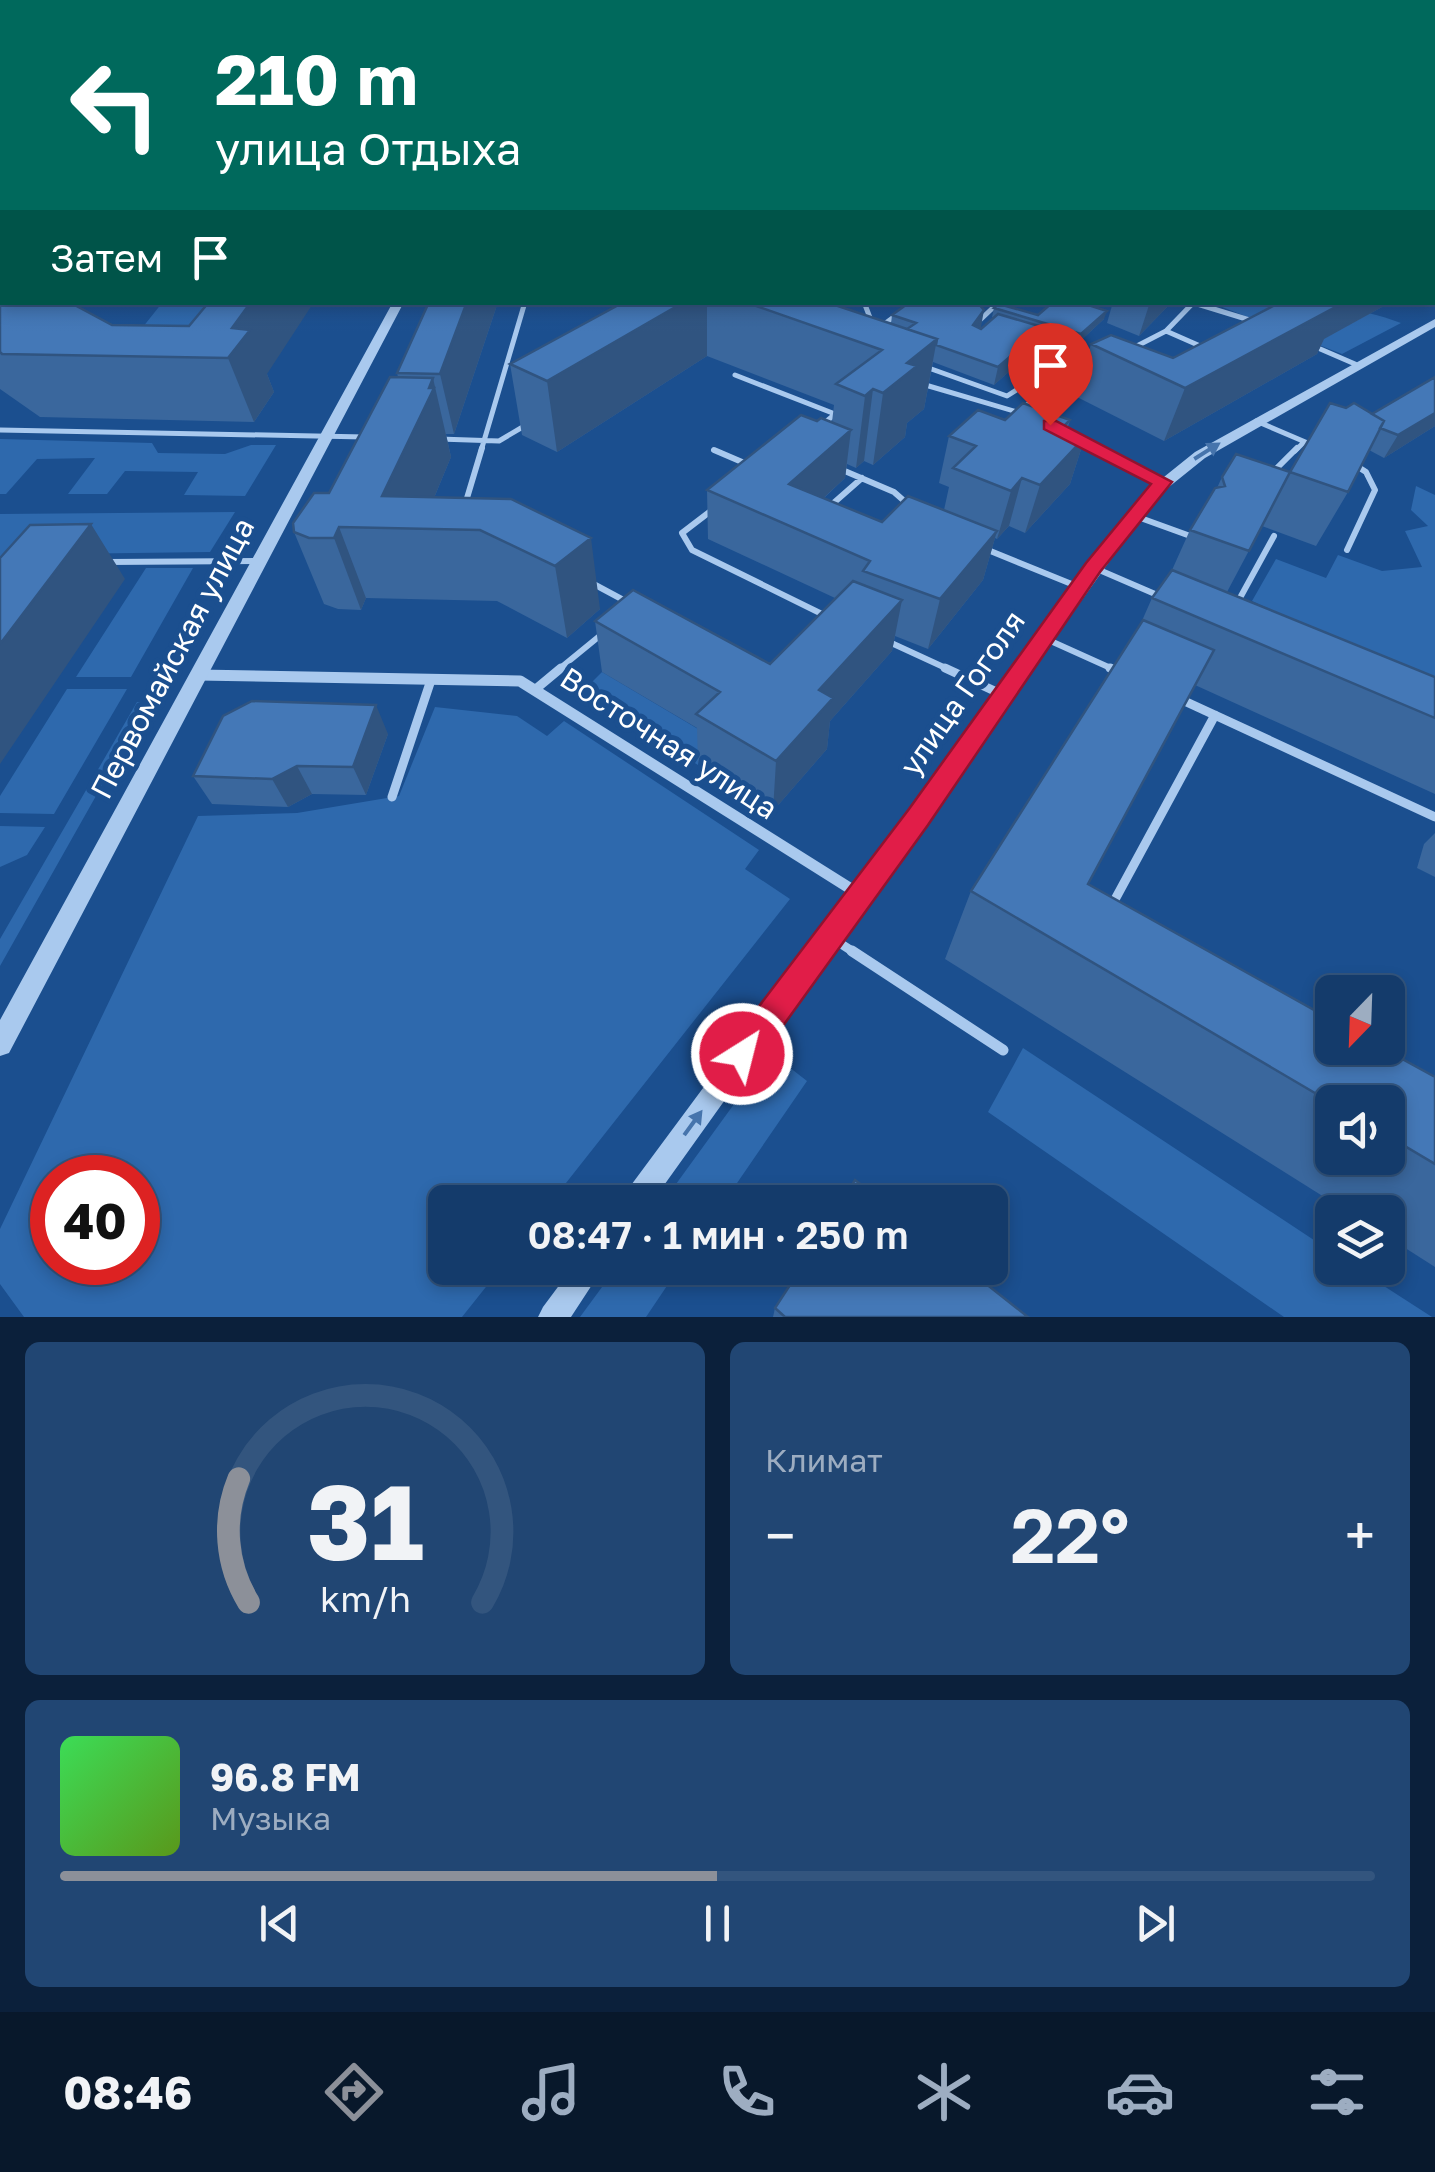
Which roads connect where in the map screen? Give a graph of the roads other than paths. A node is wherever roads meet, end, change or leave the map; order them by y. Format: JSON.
{"nodes":[{"id":1,"x":397,"y":305,"type":"edge"},
{"id":2,"x":524,"y":305,"type":"edge"},
{"id":3,"x":865,"y":305,"type":"edge"},
{"id":4,"x":910,"y":305,"type":"edge"},
{"id":5,"x":997,"y":305,"type":"edge"},
{"id":6,"x":1192,"y":305,"type":"edge"},
{"id":7,"x":1201,"y":305,"type":"edge"},
{"id":8,"x":1435,"y":322,"type":"edge"},
{"id":9,"x":993,"y":324,"type":"edge"},
{"id":10,"x":1266,"y":325,"type":"edge"},
{"id":11,"x":876,"y":331,"type":"junction"},
{"id":12,"x":1166,"y":331,"type":"junction"},
{"id":13,"x":1046,"y":339,"type":"edge"},
{"id":14,"x":1297,"y":339,"type":"edge"},
{"id":15,"x":861,"y":343,"type":"edge"},
{"id":16,"x":1080,"y":349,"type":"junction"},
{"id":17,"x":1124,"y":352,"type":"edge"},
{"id":18,"x":1110,"y":359,"type":"edge"},
{"id":19,"x":1200,"y":362,"type":"edge"},
{"id":20,"x":916,"y":363,"type":"edge"},
{"id":21,"x":1355,"y":364,"type":"junction"},
{"id":22,"x":1096,"y":366,"type":"edge"},
{"id":23,"x":1082,"y":373,"type":"junction"},
{"id":24,"x":735,"y":375,"type":"dead end"},
{"id":25,"x":909,"y":380,"type":"edge"},
{"id":26,"x":1098,"y":380,"type":"edge"},
{"id":27,"x":1017,"y":411,"type":"junction"},
{"id":28,"x":1033,"y":418,"type":"edge"},
{"id":29,"x":532,"y":421,"type":"edge"},
{"id":30,"x":1256,"y":421,"type":"junction"},
{"id":31,"x":0,"y":430,"type":"edge"},
{"id":32,"x":1066,"y":432,"type":"edge"},
{"id":33,"x":325,"y":436,"type":"junction"},
{"id":34,"x":381,"y":437,"type":"edge"},
{"id":35,"x":807,"y":437,"type":"edge"},
{"id":36,"x":420,"y":438,"type":"edge"},
{"id":37,"x":484,"y":440,"type":"junction"},
{"id":38,"x":1304,"y":442,"type":"junction"},
{"id":39,"x":714,"y":450,"type":"dead end"},
{"id":40,"x":1332,"y":453,"type":"edge"},
{"id":41,"x":1345,"y":458,"type":"edge"},
{"id":42,"x":827,"y":463,"type":"edge"},
{"id":43,"x":762,"y":472,"type":"edge"},
{"id":44,"x":862,"y":478,"type":"junction"},
{"id":45,"x":1162,"y":482,"type":"junction"},
{"id":46,"x":1265,"y":482,"type":"edge"},
{"id":47,"x":722,"y":502,"type":"edge"},
{"id":48,"x":918,"y":512,"type":"edge"},
{"id":49,"x":462,"y":514,"type":"edge"},
{"id":50,"x":818,"y":516,"type":"edge"},
{"id":51,"x":1135,"y":516,"type":"junction"},
{"id":52,"x":1274,"y":536,"type":"edge"},
{"id":53,"x":1193,"y":537,"type":"edge"},
{"id":54,"x":976,"y":545,"type":"edge"},
{"id":55,"x":1347,"y":550,"type":"dead end"},
{"id":56,"x":258,"y":561,"type":"junction"},
{"id":57,"x":92,"y":562,"type":"edge"},
{"id":58,"x":1093,"y":567,"type":"junction"},
{"id":59,"x":586,"y":580,"type":"edge"},
{"id":60,"x":1079,"y":587,"type":"junction"},
{"id":61,"x":1178,"y":603,"type":"edge"},
{"id":62,"x":826,"y":616,"type":"junction"},
{"id":63,"x":621,"y":618,"type":"edge"},
{"id":64,"x":843,"y":623,"type":"edge"},
{"id":65,"x":1226,"y":624,"type":"edge"},
{"id":66,"x":814,"y":628,"type":"edge"},
{"id":67,"x":607,"y":630,"type":"edge"},
{"id":68,"x":877,"y":637,"type":"edge"},
{"id":69,"x":1044,"y":638,"type":"junction"},
{"id":70,"x":196,"y":675,"type":"junction"},
{"id":71,"x":1132,"y":678,"type":"edge"},
{"id":72,"x":430,"y":680,"type":"junction"},
{"id":73,"x":536,"y":688,"type":"junction"},
{"id":74,"x":1165,"y":692,"type":"edge"},
{"id":75,"x":1001,"y":694,"type":"junction"},
{"id":76,"x":1215,"y":715,"type":"junction"},
{"id":77,"x":392,"y":797,"type":"dead end"},
{"id":78,"x":1435,"y":816,"type":"edge"},
{"id":79,"x":860,"y":894,"type":"junction"},
{"id":80,"x":1101,"y":924,"type":"edge"},
{"id":81,"x":828,"y":936,"type":"junction"},
{"id":82,"x":0,"y":1044,"type":"edge"},
{"id":83,"x":1003,"y":1050,"type":"dead end"},
{"id":84,"x":648,"y":1185,"type":"edge"},
{"id":85,"x":577,"y":1285,"type":"edge"},
{"id":86,"x":554,"y":1317,"type":"edge"}],
"edges":[{"from":1,"to":33,"type":"street","name":"Первомайская улица"},
{"from":2,"to":37,"type":"lane"},
{"from":3,"to":11,"type":"lane"},
{"from":4,"to":11,"type":"lane"},
{"from":5,"to":9,"type":"lane"},
{"from":6,"to":12,"type":"lane"},
{"from":7,"to":10,"type":"lane"},
{"from":8,"to":21,"type":"street","name":"улица Гоголя"},
{"from":11,"to":15,"type":"lane"},
{"from":12,"to":17,"type":"lane"},
{"from":12,"to":19,"type":"lane"},
{"from":13,"to":16,"type":"lane"},
{"from":14,"to":21,"type":"lane"},
{"from":16,"to":18,"type":"lane"},
{"from":16,"to":20,"type":"lane"},
{"from":21,"to":30,"type":"street","name":"улица Гоголя"},
{"from":22,"to":23,"type":"lane"},
{"from":23,"to":26,"type":"lane"},
{"from":23,"to":27,"type":"lane"},
{"from":24,"to":35,"type":"lane"},
{"from":25,"to":27,"type":"lane"},
{"from":27,"to":28,"type":"lane"},
{"from":29,"to":37,"type":"lane"},
{"from":30,"to":38,"type":"lane"},
{"from":45,"to":30,"type":"street","name":"улица Гоголя","one_way":true},
{"from":31,"to":33,"type":"lane"},
{"from":32,"to":45,"type":"lane"},
{"from":33,"to":34,"type":"lane"},
{"from":33,"to":56,"type":"street","name":"Первомайская улица"},
{"from":36,"to":37,"type":"lane"},
{"from":37,"to":49,"type":"lane"},
{"from":38,"to":40,"type":"lane"},
{"from":38,"to":46,"type":"lane"},
{"from":39,"to":43,"type":"lane"},
{"from":41,"to":55,"type":"lane"},
{"from":42,"to":44,"type":"lane"},
{"from":44,"to":48,"type":"lane"},
{"from":44,"to":50,"type":"lane"},
{"from":45,"to":51,"type":"street","name":"улица Гоголя"},
{"from":47,"to":62,"type":"lane"},
{"from":51,"to":53,"type":"lane"},
{"from":51,"to":58,"type":"street","name":"улица Гоголя"},
{"from":52,"to":65,"type":"lane"},
{"from":54,"to":60,"type":"lane"},
{"from":56,"to":57,"type":"lane"},
{"from":56,"to":70,"type":"street","name":"Первомайская улица"},
{"from":58,"to":60,"type":"street","name":"улица Гоголя"},
{"from":58,"to":61,"type":"lane"},
{"from":59,"to":63,"type":"lane"},
{"from":60,"to":69,"type":"street","name":"улица Гоголя"},
{"from":62,"to":64,"type":"lane"},
{"from":62,"to":66,"type":"lane"},
{"from":67,"to":73,"type":"lane"},
{"from":68,"to":75,"type":"lane"},
{"from":69,"to":71,"type":"lane"},
{"from":69,"to":75,"type":"street","name":"улица Гоголя"},
{"from":70,"to":72,"type":"street","name":"Восточная улица"},
{"from":70,"to":82,"type":"street","name":"Первомайская улица"},
{"from":72,"to":73,"type":"street","name":"Восточная улица"},
{"from":72,"to":77,"type":"lane"},
{"from":73,"to":79,"type":"street","name":"Восточная улица"},
{"from":74,"to":76,"type":"lane"},
{"from":75,"to":79,"type":"street","name":"улица Гоголя"},
{"from":76,"to":78,"type":"lane"},
{"from":76,"to":80,"type":"lane"},
{"from":79,"to":81,"type":"street","name":"улица Гоголя"},
{"from":81,"to":83,"type":"lane"},
{"from":84,"to":81,"type":"street","name":"улица Гоголя","one_way":true},
{"from":85,"to":86,"type":"street"}]}
